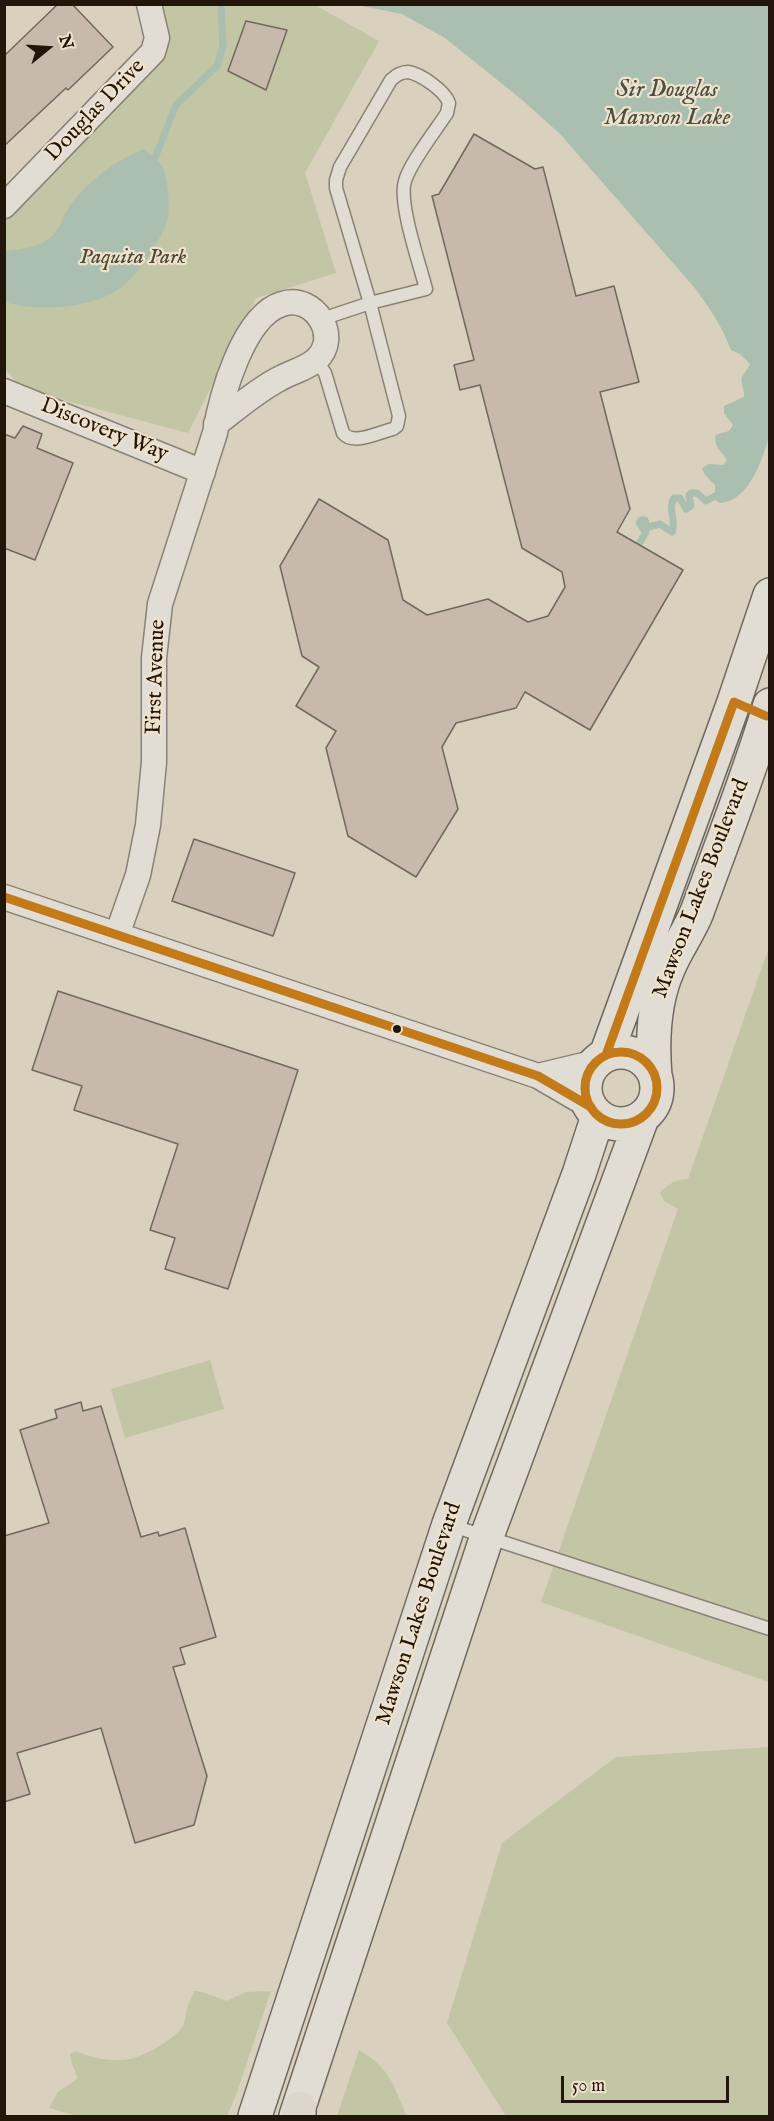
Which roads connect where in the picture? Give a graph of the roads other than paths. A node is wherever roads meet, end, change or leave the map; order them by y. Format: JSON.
{"nodes":[{"id":1,"x":149,"y":4,"type":"edge"},
{"id":2,"x":4,"y":206,"type":"edge"},
{"id":3,"x":370,"y":303,"type":"junction"},
{"id":4,"x":322,"y":319,"type":"junction"},
{"id":5,"x":315,"y":360,"type":"junction"},
{"id":6,"x":4,"y":391,"type":"edge"},
{"id":7,"x":216,"y":424,"type":"junction"},
{"id":8,"x":202,"y":472,"type":"junction"},
{"id":9,"x":770,"y":595,"type":"edge"},
{"id":10,"x":734,"y":702,"type":"junction"},
{"id":11,"x":769,"y":713,"type":"edge"},
{"id":12,"x":770,"y":764,"type":"edge"},
{"id":13,"x":744,"y":784,"type":"junction"},
{"id":14,"x":4,"y":897,"type":"edge"},
{"id":15,"x":117,"y":935,"type":"junction"},
{"id":16,"x":601,"y":1059,"type":"junction"},
{"id":17,"x":538,"y":1076,"type":"junction"},
{"id":18,"x":655,"y":1076,"type":"junction"},
{"id":19,"x":594,"y":1112,"type":"junction"},
{"id":20,"x":642,"y":1118,"type":"junction"},
{"id":21,"x":449,"y":1524,"type":"junction"},
{"id":22,"x":487,"y":1536,"type":"junction"},
{"id":23,"x":770,"y":1629,"type":"edge"},
{"id":24,"x":298,"y":2114,"type":"edge"},
{"id":25,"x":255,"y":2116,"type":"edge"}],
"edges":[{"from":1,"to":2,"type":"street","name":"Douglas Drive"},
{"from":3,"to":3,"type":"lane"},
{"from":3,"to":4,"type":"lane"},
{"from":3,"to":5,"type":"lane"},
{"from":4,"to":5,"type":"street"},
{"from":4,"to":7,"type":"street","name":"First Avenue"},
{"from":5,"to":7,"type":"street"},
{"from":6,"to":8,"type":"street","name":"Discovery Way"},
{"from":7,"to":8,"type":"street","name":"First Avenue"},
{"from":8,"to":15,"type":"street","name":"First Avenue"},
{"from":9,"to":10,"type":"street","name":"Mawson Lakes Boulevard"},
{"from":10,"to":11,"type":"street"},
{"from":10,"to":16,"type":"street","name":"Mawson Lakes Boulevard"},
{"from":11,"to":13,"type":"street","name":"Mawson Lakes Boulevard"},
{"from":12,"to":13,"type":"street"},
{"from":13,"to":18,"type":"street","name":"Mawson Lakes Boulevard"},
{"from":14,"to":15,"type":"street"},
{"from":15,"to":17,"type":"street"},
{"from":16,"to":17,"type":"street"},
{"from":16,"to":18,"type":"street"},
{"from":16,"to":19,"type":"street"},
{"from":17,"to":19,"type":"street"},
{"from":18,"to":20,"type":"street"},
{"from":19,"to":20,"type":"street"},
{"from":19,"to":21,"type":"street","name":"Mawson Lakes Boulevard"},
{"from":20,"to":22,"type":"street","name":"Mawson Lakes Boulevard"},
{"from":21,"to":22,"type":"lane"},
{"from":21,"to":25,"type":"street","name":"Mawson Lakes Boulevard"},
{"from":22,"to":23,"type":"lane"},
{"from":22,"to":24,"type":"street","name":"Mawson Lakes Boulevard"}]}
